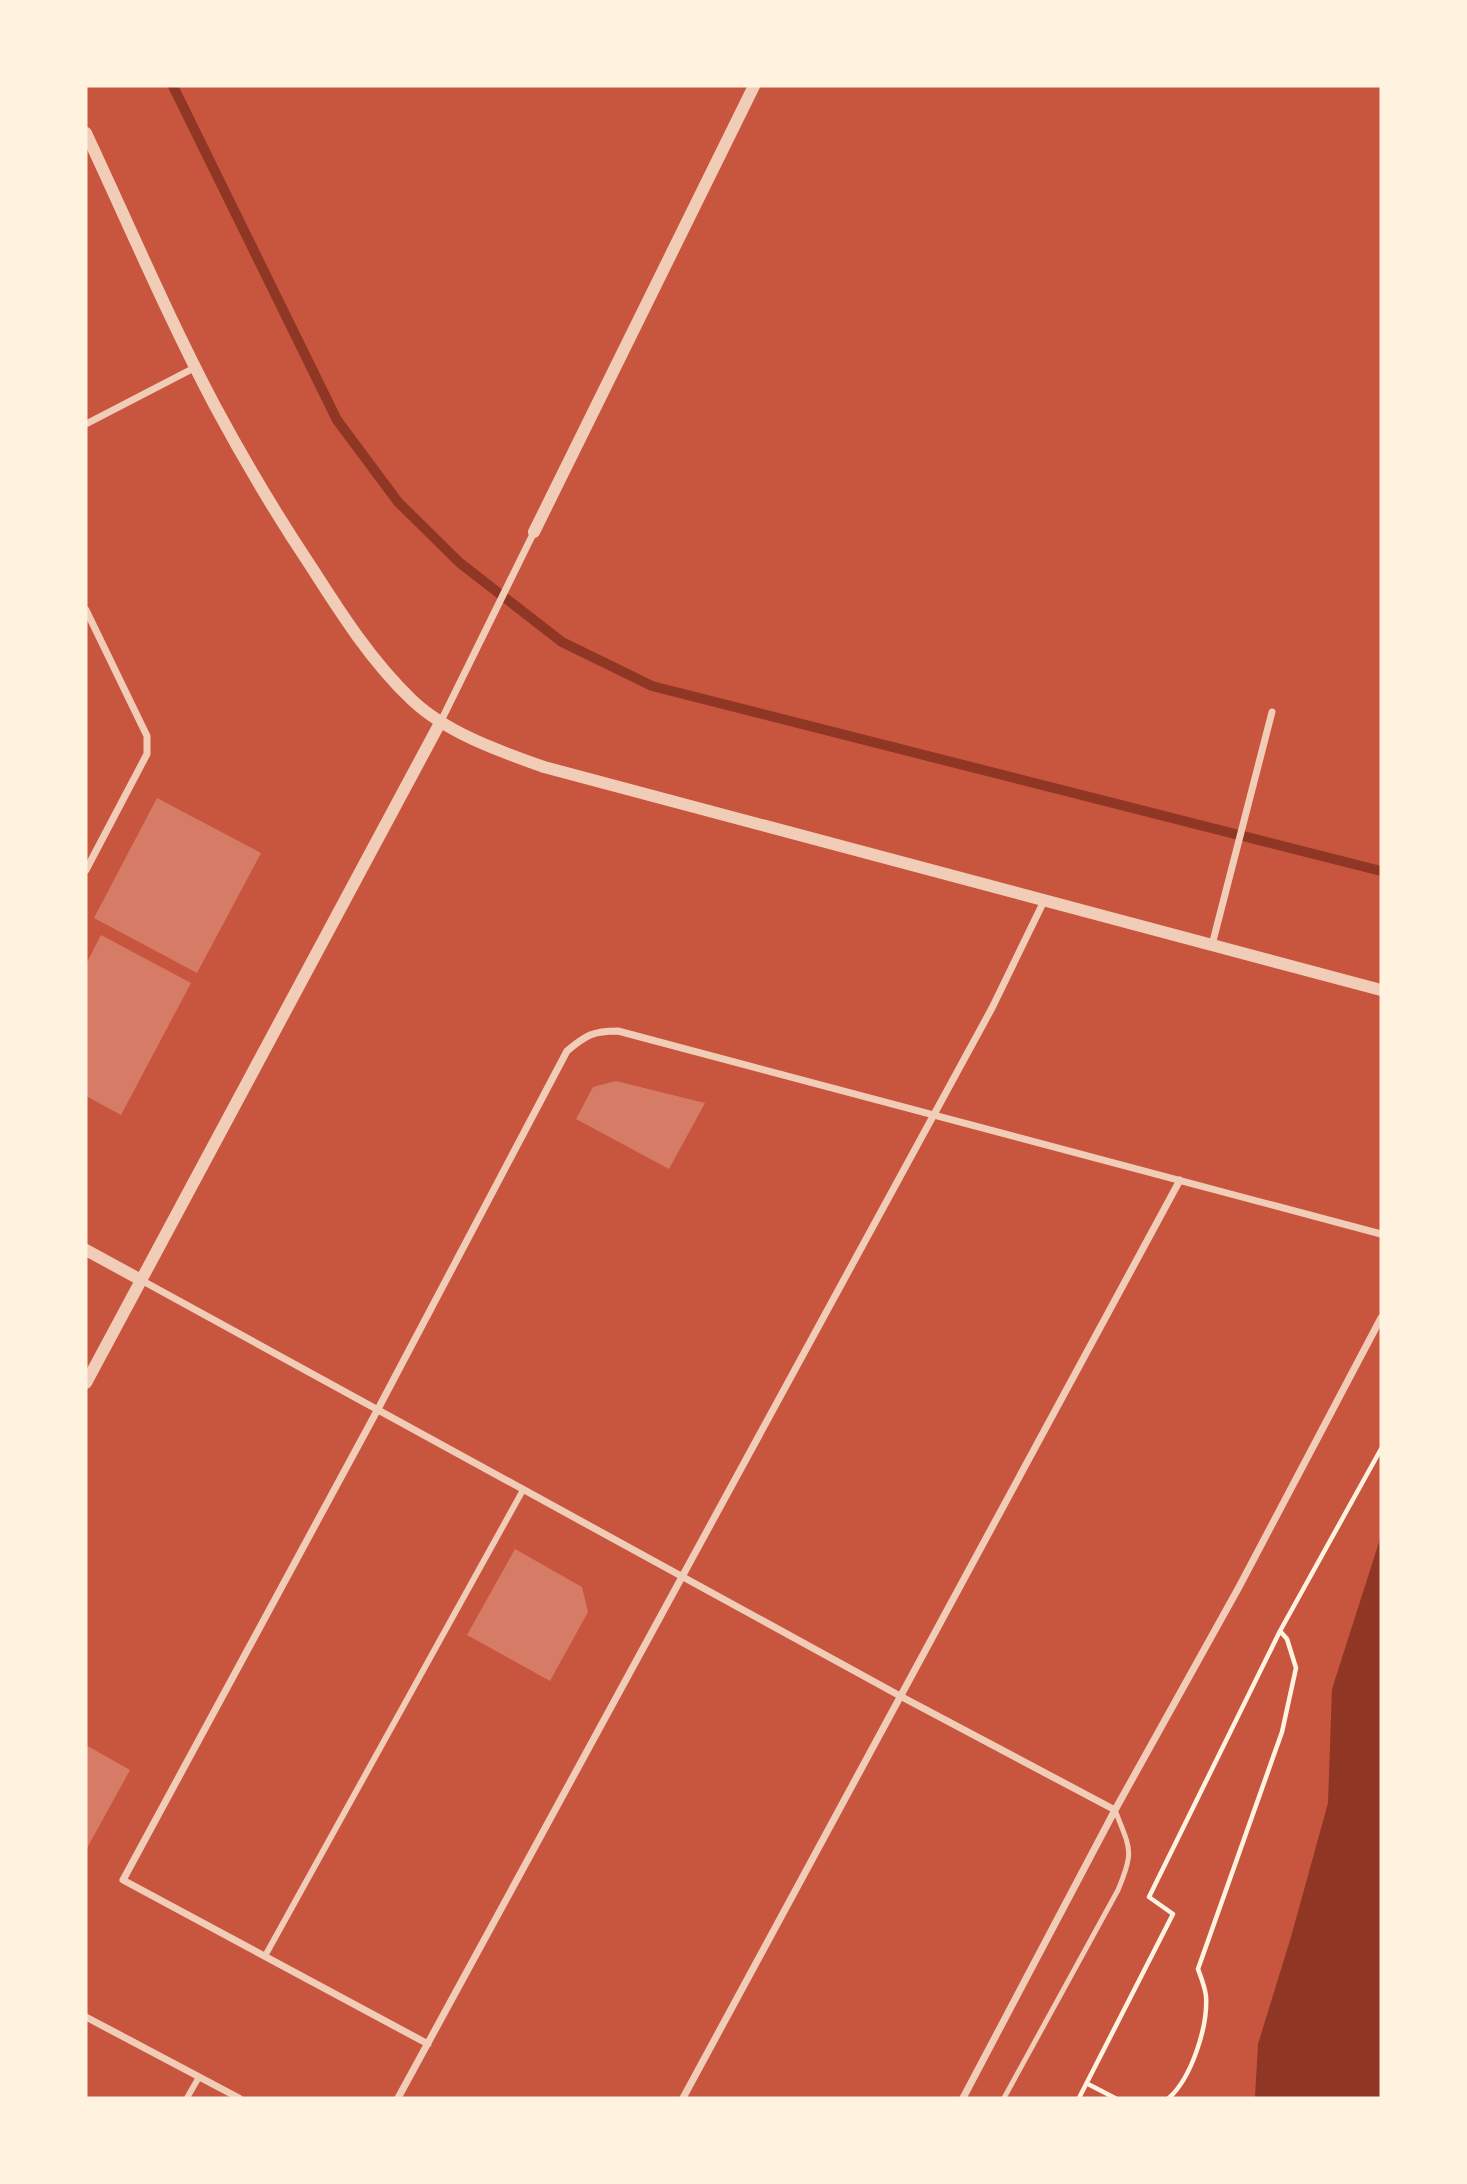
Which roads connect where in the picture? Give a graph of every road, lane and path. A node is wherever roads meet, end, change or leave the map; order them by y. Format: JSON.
{"nodes":[{"id":1,"x":754,"y":86,"type":"edge"},
{"id":2,"x":86,"y":133,"type":"edge"},
{"id":3,"x":196,"y":367,"type":"junction"},
{"id":4,"x":86,"y":424,"type":"edge"},
{"id":5,"x":534,"y":532,"type":"joint"},
{"id":6,"x":86,"y":610,"type":"edge"},
{"id":7,"x":1272,"y":712,"type":"dead end"},
{"id":8,"x":441,"y":721,"type":"junction"},
{"id":9,"x":86,"y":870,"type":"edge"},
{"id":10,"x":1044,"y":901,"type":"junction"},
{"id":11,"x":1212,"y":945,"type":"junction"},
{"id":12,"x":1381,"y":990,"type":"edge"},
{"id":13,"x":934,"y":1115,"type":"junction"},
{"id":14,"x":1180,"y":1181,"type":"junction"},
{"id":15,"x":1381,"y":1234,"type":"edge"},
{"id":16,"x":86,"y":1250,"type":"edge"},
{"id":17,"x":141,"y":1280,"type":"junction"},
{"id":18,"x":1381,"y":1318,"type":"edge"},
{"id":19,"x":86,"y":1383,"type":"edge"},
{"id":20,"x":377,"y":1409,"type":"junction"},
{"id":21,"x":1381,"y":1449,"type":"edge"},
{"id":22,"x":523,"y":1490,"type":"junction"},
{"id":23,"x":682,"y":1577,"type":"junction"},
{"id":24,"x":1280,"y":1631,"type":"junction"},
{"id":25,"x":902,"y":1697,"type":"junction"},
{"id":26,"x":1115,"y":1810,"type":"junction"},
{"id":27,"x":265,"y":1956,"type":"junction"},
{"id":28,"x":86,"y":2017,"type":"edge"},
{"id":29,"x":428,"y":2044,"type":"junction"},
{"id":30,"x":199,"y":2077,"type":"junction"},
{"id":31,"x":1088,"y":2084,"type":"junction"},
{"id":32,"x":187,"y":2098,"type":"edge"},
{"id":33,"x":239,"y":2098,"type":"edge"},
{"id":34,"x":398,"y":2098,"type":"edge"},
{"id":35,"x":683,"y":2098,"type":"edge"},
{"id":36,"x":963,"y":2098,"type":"edge"},
{"id":37,"x":1004,"y":2098,"type":"edge"},
{"id":38,"x":1079,"y":2098,"type":"edge"},
{"id":39,"x":1115,"y":2098,"type":"edge"},
{"id":40,"x":1170,"y":2098,"type":"edge"}],
"edges":[{"from":1,"to":5,"type":"street"},
{"from":2,"to":3,"type":"street"},
{"from":3,"to":4,"type":"street"},
{"from":3,"to":8,"type":"street"},
{"from":5,"to":8,"type":"street"},
{"from":6,"to":9,"type":"street"},
{"from":7,"to":11,"type":"street"},
{"from":8,"to":10,"type":"street"},
{"from":8,"to":17,"type":"street"},
{"from":10,"to":11,"type":"street"},
{"from":10,"to":13,"type":"street"},
{"from":11,"to":12,"type":"street"},
{"from":13,"to":14,"type":"street"},
{"from":13,"to":20,"type":"street"},
{"from":13,"to":23,"type":"street"},
{"from":14,"to":15,"type":"street"},
{"from":14,"to":25,"type":"street"},
{"from":16,"to":17,"type":"street"},
{"from":17,"to":19,"type":"street"},
{"from":17,"to":20,"type":"street"},
{"from":18,"to":26,"type":"street"},
{"from":20,"to":22,"type":"street"},
{"from":20,"to":27,"type":"street"},
{"from":21,"to":24,"type":"path"},
{"from":22,"to":23,"type":"street"},
{"from":22,"to":27,"type":"street"},
{"from":23,"to":25,"type":"street"},
{"from":23,"to":29,"type":"street"},
{"from":24,"to":31,"type":"path"},
{"from":24,"to":40,"type":"path"},
{"from":25,"to":26,"type":"street"},
{"from":25,"to":35,"type":"street"},
{"from":26,"to":36,"type":"street"},
{"from":26,"to":37,"type":"lane"},
{"from":27,"to":29,"type":"street"},
{"from":28,"to":30,"type":"street"},
{"from":29,"to":34,"type":"street"},
{"from":30,"to":32,"type":"street"},
{"from":30,"to":33,"type":"street"},
{"from":31,"to":38,"type":"path"},
{"from":31,"to":39,"type":"path"}]}
